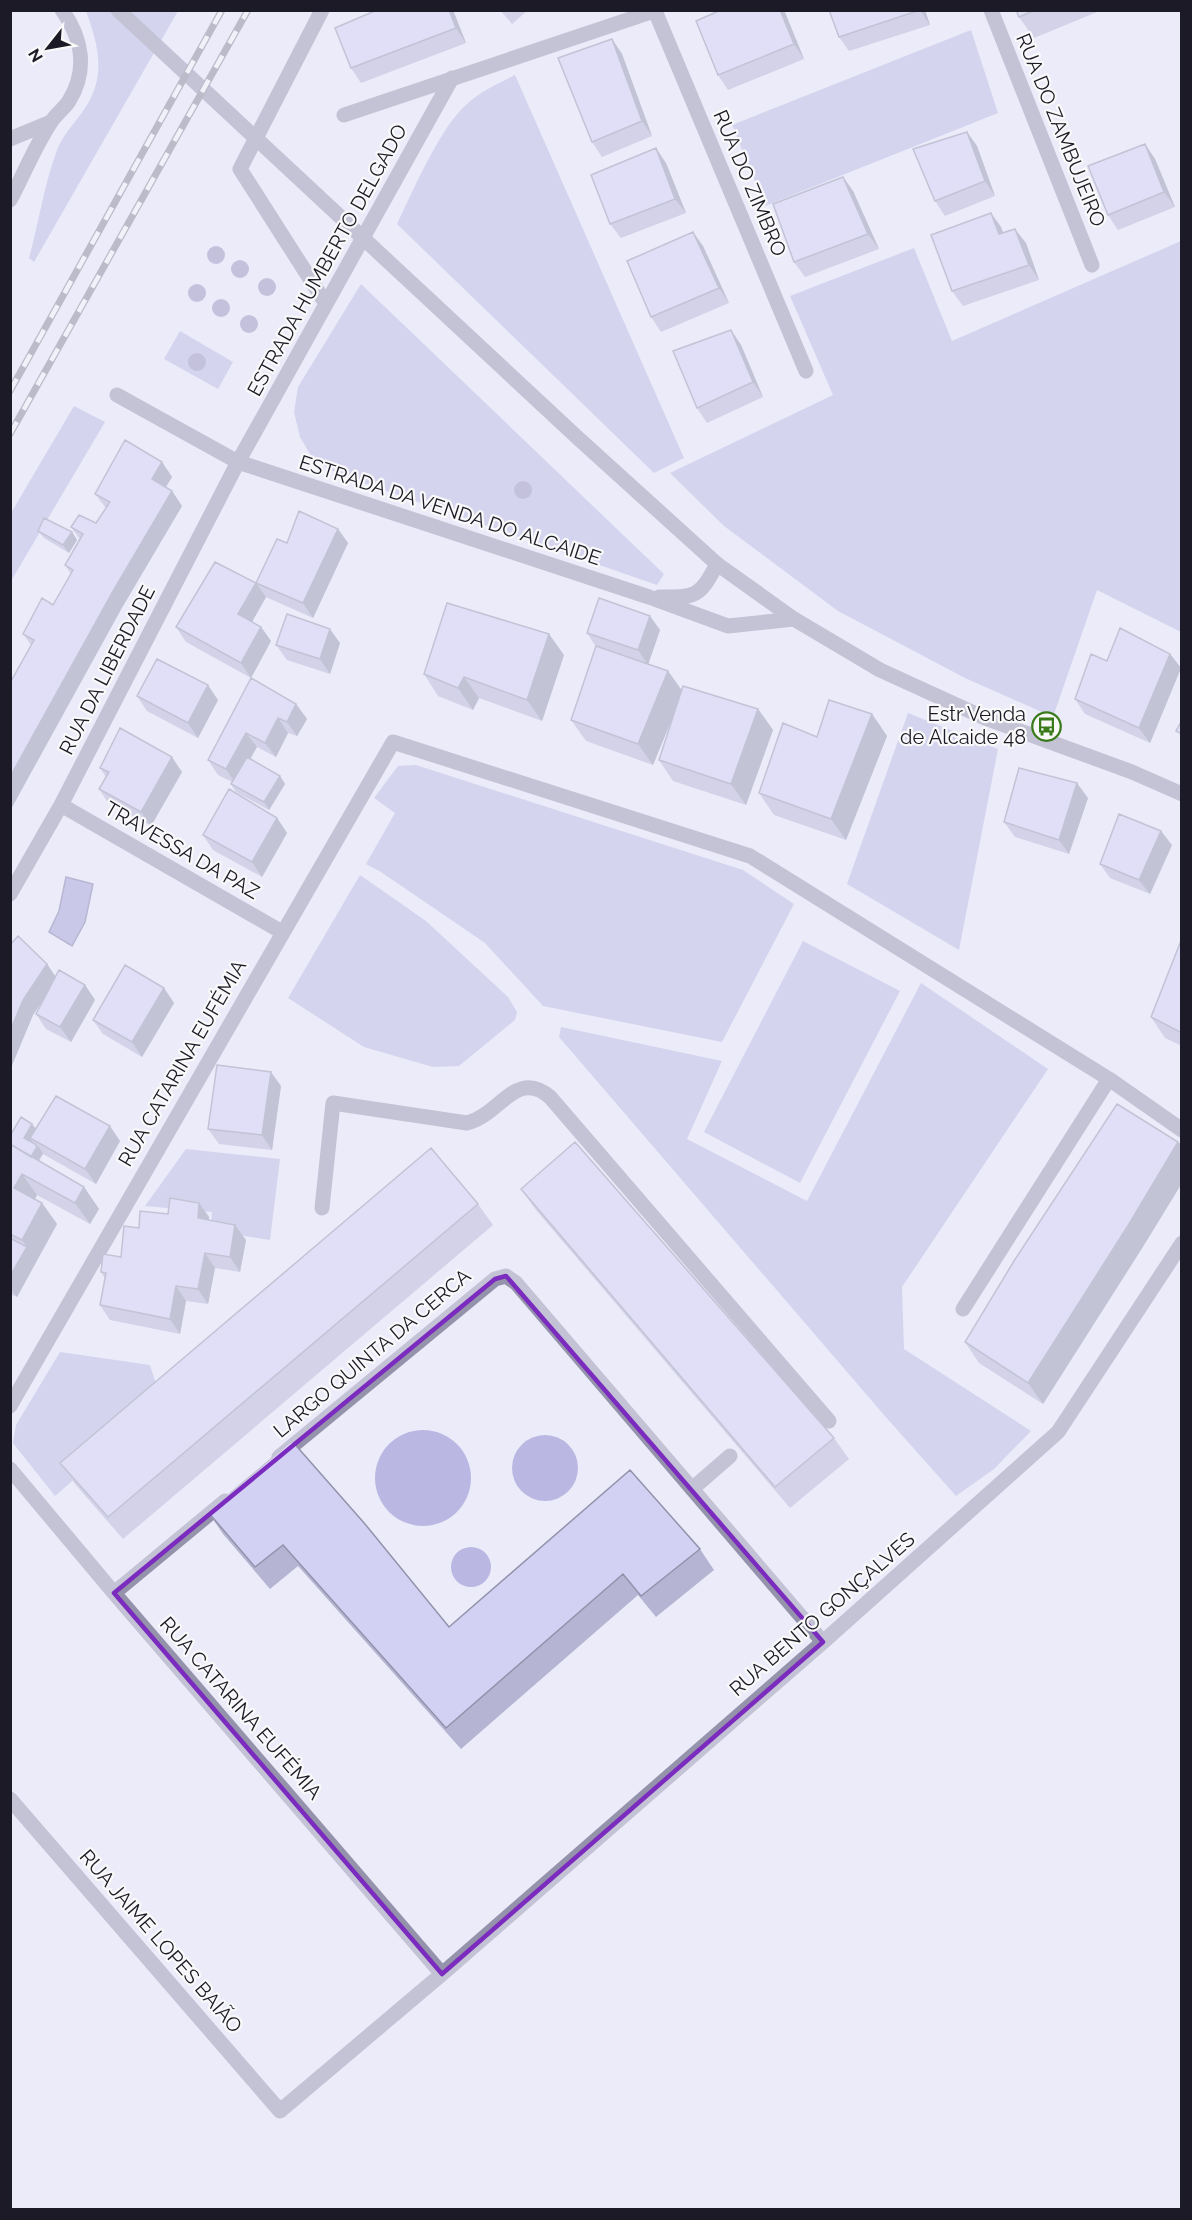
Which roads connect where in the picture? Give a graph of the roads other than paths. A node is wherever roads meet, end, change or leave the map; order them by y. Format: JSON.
{"nodes":[{"id":1,"x":62,"y":10,"type":"edge"},
{"id":2,"x":118,"y":10,"type":"edge"},
{"id":3,"x":322,"y":10,"type":"edge"},
{"id":4,"x":991,"y":10,"type":"edge"},
{"id":5,"x":656,"y":11,"type":"edge"},
{"id":6,"x":452,"y":78,"type":"junction"},
{"id":7,"x":344,"y":116,"type":"dead end"},
{"id":8,"x":51,"y":122,"type":"junction"},
{"id":9,"x":10,"y":139,"type":"edge"},
{"id":10,"x":10,"y":200,"type":"edge"},
{"id":11,"x":1092,"y":265,"type":"dead end"},
{"id":12,"x":327,"y":304,"type":"junction"},
{"id":13,"x":806,"y":371,"type":"dead end"},
{"id":14,"x":117,"y":395,"type":"dead end"},
{"id":15,"x":238,"y":462,"type":"junction"},
{"id":16,"x":717,"y":564,"type":"junction"},
{"id":17,"x":649,"y":597,"type":"junction"},
{"id":18,"x":794,"y":619,"type":"junction"},
{"id":19,"x":1182,"y":794,"type":"edge"},
{"id":20,"x":61,"y":805,"type":"junction"},
{"id":21,"x":10,"y":894,"type":"edge"},
{"id":22,"x":282,"y":932,"type":"junction"},
{"id":23,"x":1109,"y":1079,"type":"junction"},
{"id":24,"x":1182,"y":1130,"type":"edge"},
{"id":25,"x":322,"y":1208,"type":"dead end"},
{"id":26,"x":1182,"y":1243,"type":"edge"},
{"id":27,"x":963,"y":1309,"type":"dead end"},
{"id":28,"x":10,"y":1406,"type":"edge"},
{"id":29,"x":829,"y":1421,"type":"dead end"},
{"id":30,"x":730,"y":1455,"type":"edge"},
{"id":31,"x":268,"y":1466,"type":"edge"},
{"id":32,"x":10,"y":1469,"type":"edge"},
{"id":33,"x":241,"y":1488,"type":"edge"},
{"id":34,"x":692,"y":1489,"type":"junction"},
{"id":35,"x":114,"y":1593,"type":"junction"},
{"id":36,"x":823,"y":1642,"type":"junction"},
{"id":37,"x":10,"y":1799,"type":"edge"},
{"id":38,"x":442,"y":1974,"type":"junction"},
{"id":39,"x":280,"y":2111,"type":"joint"}],
"edges":[{"from":1,"to":8,"type":"street"},
{"from":2,"to":16,"type":"street"},
{"from":3,"to":12,"type":"street"},
{"from":4,"to":11,"type":"street","name":"RUA DO ZAMBUJEIRO"},
{"from":5,"to":6,"type":"street","name":"ESTRADA HUMBERTO DELGADO"},
{"from":5,"to":13,"type":"street","name":"RUA DO ZIMBRO"},
{"from":6,"to":7,"type":"street","name":"ESTRADA HUMBERTO DELGADO"},
{"from":6,"to":12,"type":"street","name":"ESTRADA HUMBERTO DELGADO"},
{"from":8,"to":9,"type":"street"},
{"from":8,"to":10,"type":"street"},
{"from":12,"to":15,"type":"street","name":"ESTRADA HUMBERTO DELGADO"},
{"from":14,"to":15,"type":"street","name":"ESTRADA DA VENDA DO ALCAIDE"},
{"from":15,"to":17,"type":"street","name":"ESTRADA DA VENDA DO ALCAIDE"},
{"from":15,"to":20,"type":"street","name":"RUA DA LIBERDADE"},
{"from":16,"to":17,"type":"street","name":"ESTRADA DA VENDA DO ALCAIDE"},
{"from":16,"to":18,"type":"street"},
{"from":17,"to":18,"type":"street","name":"ESTRADA DA VENDA DO ALCAIDE"},
{"from":18,"to":19,"type":"street"},
{"from":20,"to":21,"type":"street","name":"RUA DA LIBERDADE"},
{"from":20,"to":22,"type":"street","name":"TRAVESSA DA PAZ"},
{"from":22,"to":23,"type":"street","name":"RUA CATARINA EUFÉMIA"},
{"from":22,"to":28,"type":"street","name":"RUA CATARINA EUFÉMIA"},
{"from":23,"to":24,"type":"street"},
{"from":23,"to":27,"type":"street"},
{"from":25,"to":29,"type":"street"},
{"from":26,"to":36,"type":"street","name":"RUA BENTO GONÇALVES"},
{"from":30,"to":34,"type":"street"},
{"from":31,"to":34,"type":"street","name":"LARGO QUINTA DA CERCA"},
{"from":32,"to":35,"type":"street","name":"RUA CATARINA EUFÉMIA"},
{"from":33,"to":35,"type":"street"},
{"from":34,"to":36,"type":"street","name":"LARGO QUINTA DA CERCA"},
{"from":35,"to":38,"type":"street","name":"RUA CATARINA EUFÉMIA"},
{"from":36,"to":38,"type":"street","name":"RUA BENTO GONÇALVES"},
{"from":37,"to":39,"type":"street","name":"RUA JAIME LOPES BAIÃO"},
{"from":38,"to":39,"type":"street","name":"RUA BENTO GONÇALVES"}]}
